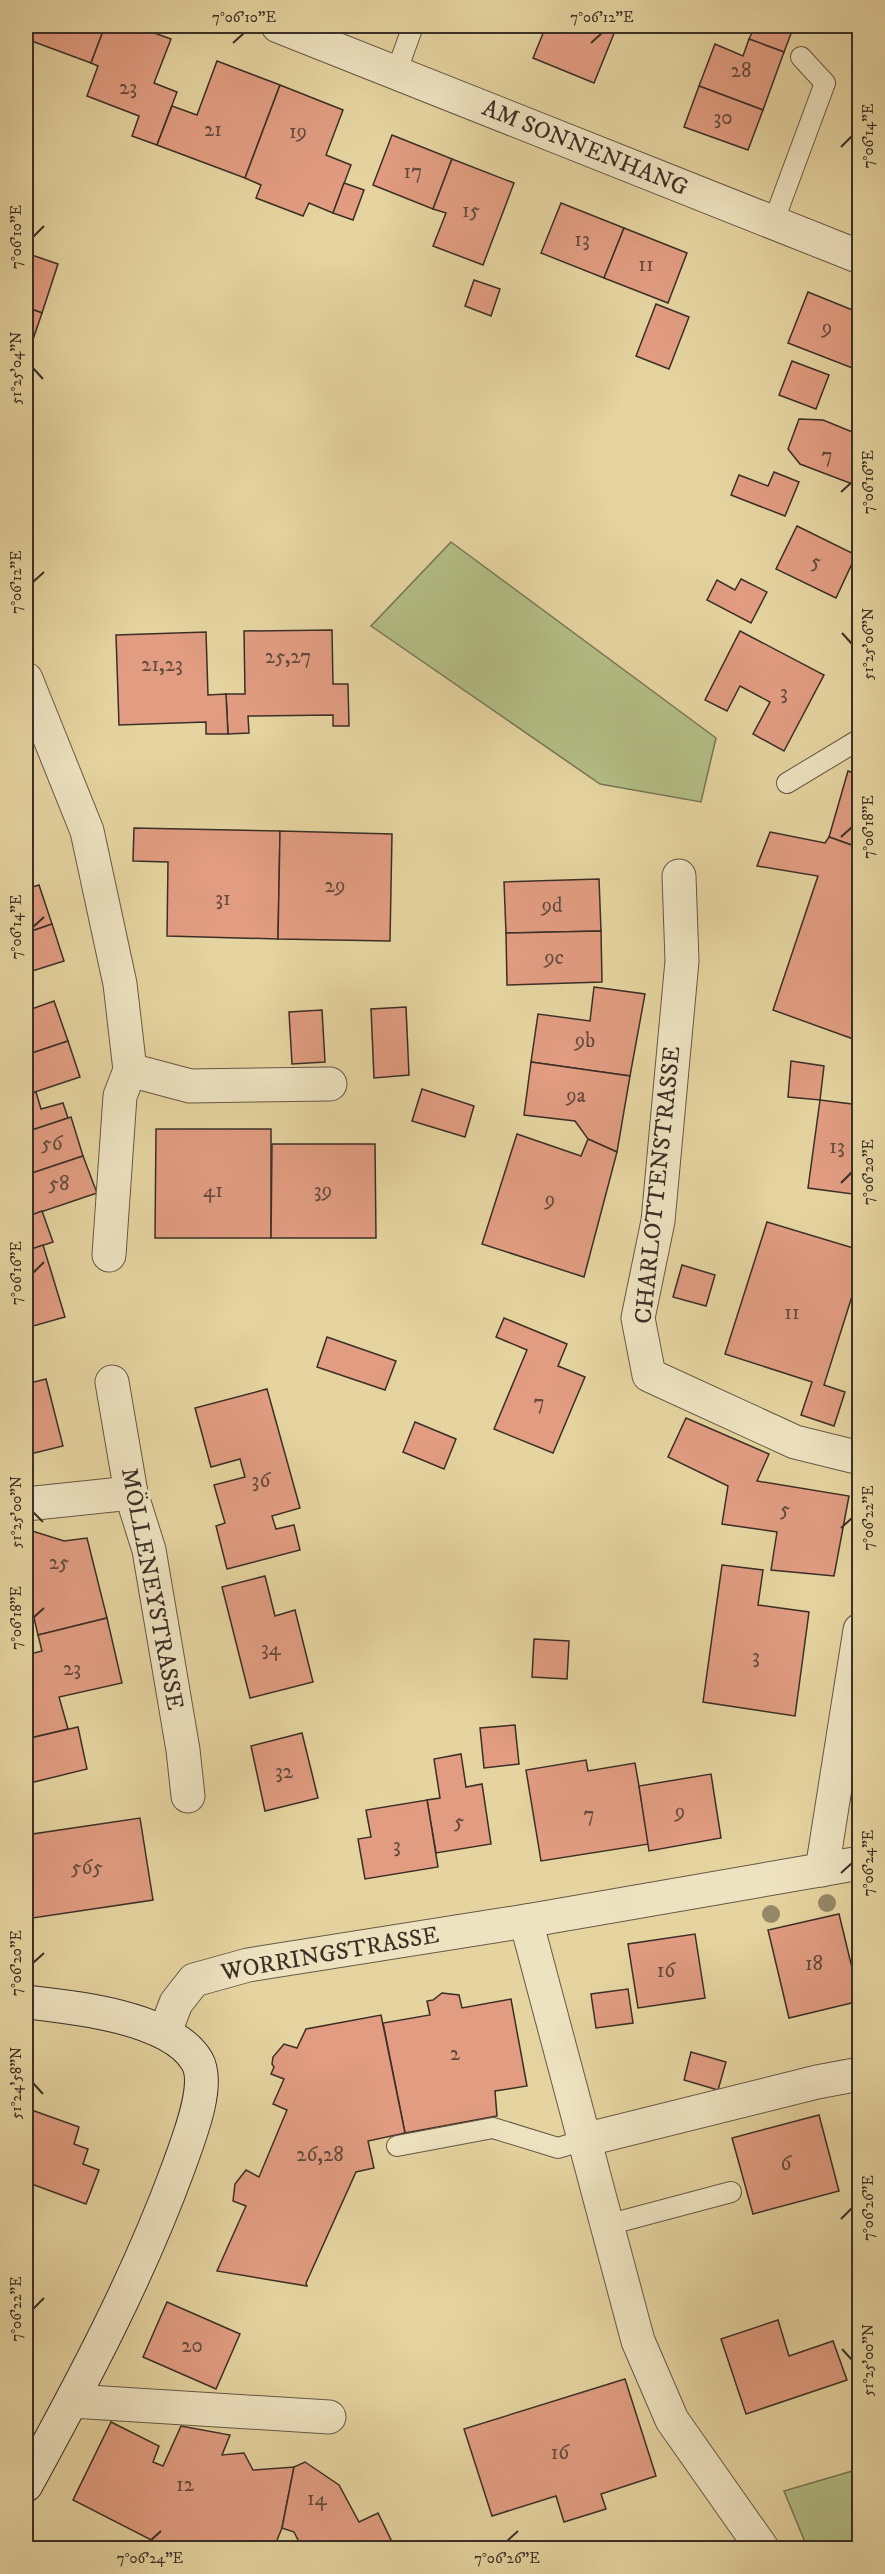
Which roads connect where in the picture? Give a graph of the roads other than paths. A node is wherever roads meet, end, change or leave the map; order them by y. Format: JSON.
{"nodes":[{"id":1,"x":278,"y":26,"type":"edge"},
{"id":2,"x":413,"y":26,"type":"edge"},
{"id":3,"x":801,"y":57,"type":"dead end"},
{"id":4,"x":396,"y":73,"type":"junction"},
{"id":5,"x":773,"y":223,"type":"junction"},
{"id":6,"x":860,"y":258,"type":"edge"},
{"id":7,"x":26,"y":679,"type":"edge"},
{"id":8,"x":860,"y":739,"type":"edge"},
{"id":9,"x":787,"y":783,"type":"dead end"},
{"id":10,"x":679,"y":876,"type":"dead end"},
{"id":11,"x":130,"y":1070,"type":"junction"},
{"id":12,"x":330,"y":1084,"type":"dead end"},
{"id":13,"x":109,"y":1255,"type":"dead end"},
{"id":14,"x":112,"y":1382,"type":"dead end"},
{"id":15,"x":860,"y":1458,"type":"edge"},
{"id":16,"x":131,"y":1492,"type":"junction"},
{"id":17,"x":26,"y":1504,"type":"edge"},
{"id":18,"x":860,"y":1630,"type":"edge"},
{"id":19,"x":188,"y":1796,"type":"dead end"},
{"id":20,"x":860,"y":1863,"type":"edge"},
{"id":21,"x":822,"y":1870,"type":"junction"},
{"id":22,"x":526,"y":1921,"type":"junction"},
{"id":23,"x":26,"y":2001,"type":"edge"},
{"id":24,"x":165,"y":2032,"type":"junction"},
{"id":25,"x":860,"y":2074,"type":"edge"},
{"id":26,"x":584,"y":2140,"type":"junction"},
{"id":27,"x":397,"y":2146,"type":"dead end"},
{"id":28,"x":731,"y":2192,"type":"dead end"},
{"id":29,"x":608,"y":2225,"type":"junction"},
{"id":30,"x":72,"y":2401,"type":"junction"},
{"id":31,"x":329,"y":2417,"type":"dead end"},
{"id":32,"x":26,"y":2485,"type":"edge"},
{"id":33,"x":762,"y":2548,"type":"edge"}],
"edges":[{"from":1,"to":4,"type":"street","name":"AM SONNENHANG"},
{"from":2,"to":4,"type":"lane"},
{"from":3,"to":5,"type":"lane"},
{"from":4,"to":5,"type":"street","name":"AM SONNENHANG"},
{"from":5,"to":6,"type":"street","name":"AM SONNENHANG"},
{"from":7,"to":11,"type":"street"},
{"from":8,"to":9,"type":"lane"},
{"from":10,"to":15,"type":"street","name":"CHARLOTTENSTRASSE"},
{"from":11,"to":12,"type":"street"},
{"from":11,"to":13,"type":"street"},
{"from":14,"to":16,"type":"street","name":"MÖLLENEYSTRASSE"},
{"from":16,"to":17,"type":"street"},
{"from":16,"to":19,"type":"street","name":"MÖLLENEYSTRASSE"},
{"from":18,"to":21,"type":"street"},
{"from":20,"to":21,"type":"street","name":"WORRINGSTRASSE"},
{"from":21,"to":22,"type":"street","name":"WORRINGSTRASSE"},
{"from":22,"to":24,"type":"street","name":"WORRINGSTRASSE"},
{"from":22,"to":26,"type":"street"},
{"from":23,"to":24,"type":"street"},
{"from":24,"to":30,"type":"street"},
{"from":25,"to":26,"type":"street"},
{"from":26,"to":27,"type":"lane"},
{"from":26,"to":29,"type":"street"},
{"from":28,"to":29,"type":"lane"},
{"from":29,"to":33,"type":"street"},
{"from":30,"to":31,"type":"street"},
{"from":30,"to":32,"type":"street"}]}
